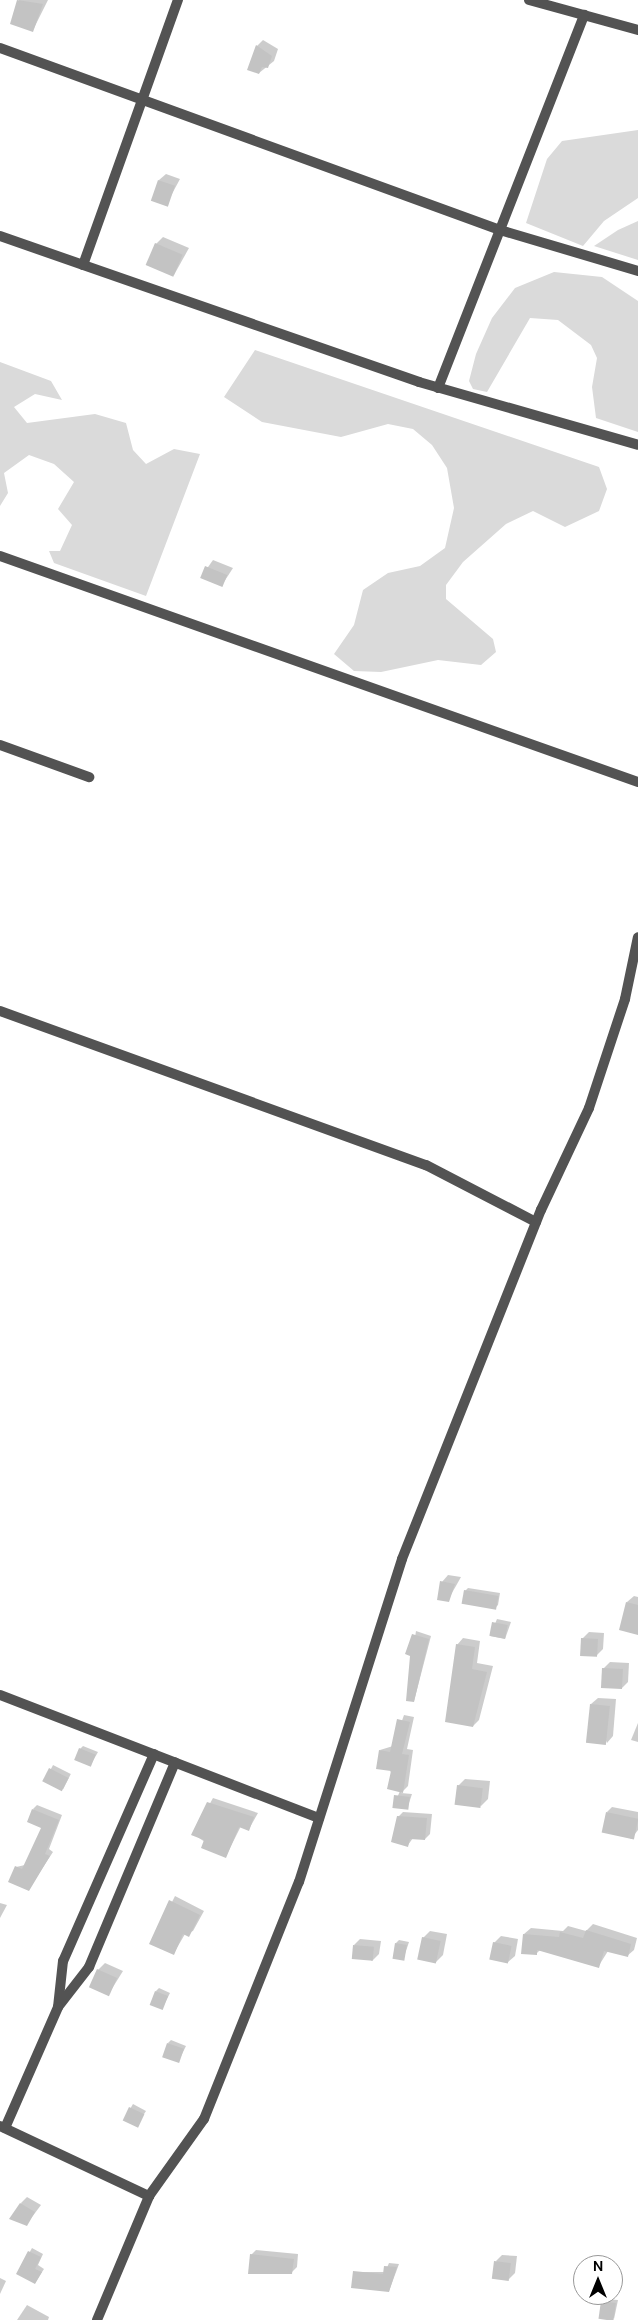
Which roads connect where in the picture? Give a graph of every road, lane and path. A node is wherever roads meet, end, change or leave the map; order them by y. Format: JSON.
{"nodes":[{"id":1,"x":178,"y":0,"type":"edge"},
{"id":2,"x":529,"y":0,"type":"edge"},
{"id":3,"x":584,"y":15,"type":"junction"},
{"id":4,"x":638,"y":30,"type":"edge"},
{"id":5,"x":0,"y":48,"type":"edge"},
{"id":6,"x":142,"y":100,"type":"junction"},
{"id":7,"x":500,"y":230,"type":"junction"},
{"id":8,"x":0,"y":236,"type":"edge"},
{"id":9,"x":83,"y":265,"type":"junction"},
{"id":10,"x":638,"y":271,"type":"edge"},
{"id":11,"x":438,"y":388,"type":"junction"},
{"id":12,"x":638,"y":445,"type":"edge"},
{"id":13,"x":0,"y":556,"type":"edge"},
{"id":14,"x":0,"y":745,"type":"edge"},
{"id":15,"x":89,"y":777,"type":"dead end"},
{"id":16,"x":638,"y":782,"type":"edge"},
{"id":17,"x":638,"y":937,"type":"edge"},
{"id":18,"x":0,"y":1011,"type":"edge"},
{"id":19,"x":536,"y":1222,"type":"junction"},
{"id":20,"x":0,"y":1695,"type":"edge"},
{"id":21,"x":154,"y":1754,"type":"junction"},
{"id":22,"x":175,"y":1762,"type":"junction"},
{"id":23,"x":319,"y":1818,"type":"junction"},
{"id":24,"x":58,"y":2007,"type":"junction"},
{"id":25,"x":2,"y":2127,"type":"edge"},
{"id":26,"x":149,"y":2196,"type":"junction"},
{"id":27,"x":96,"y":2320,"type":"edge"}],
"edges":[{"from":1,"to":6,"type":"street"},
{"from":2,"to":3,"type":"street"},
{"from":3,"to":4,"type":"street"},
{"from":3,"to":7,"type":"street"},
{"from":5,"to":6,"type":"street"},
{"from":6,"to":7,"type":"street"},
{"from":6,"to":9,"type":"street"},
{"from":7,"to":10,"type":"street"},
{"from":7,"to":11,"type":"street"},
{"from":8,"to":9,"type":"street"},
{"from":9,"to":11,"type":"street"},
{"from":11,"to":12,"type":"street"},
{"from":13,"to":16,"type":"street"},
{"from":14,"to":15,"type":"street"},
{"from":17,"to":19,"type":"street"},
{"from":18,"to":19,"type":"street"},
{"from":19,"to":23,"type":"street"},
{"from":20,"to":21,"type":"street"},
{"from":21,"to":22,"type":"street"},
{"from":21,"to":24,"type":"street"},
{"from":22,"to":23,"type":"street"},
{"from":22,"to":24,"type":"street"},
{"from":23,"to":26,"type":"street"},
{"from":24,"to":25,"type":"street"},
{"from":25,"to":26,"type":"street"},
{"from":26,"to":27,"type":"street"}]}
